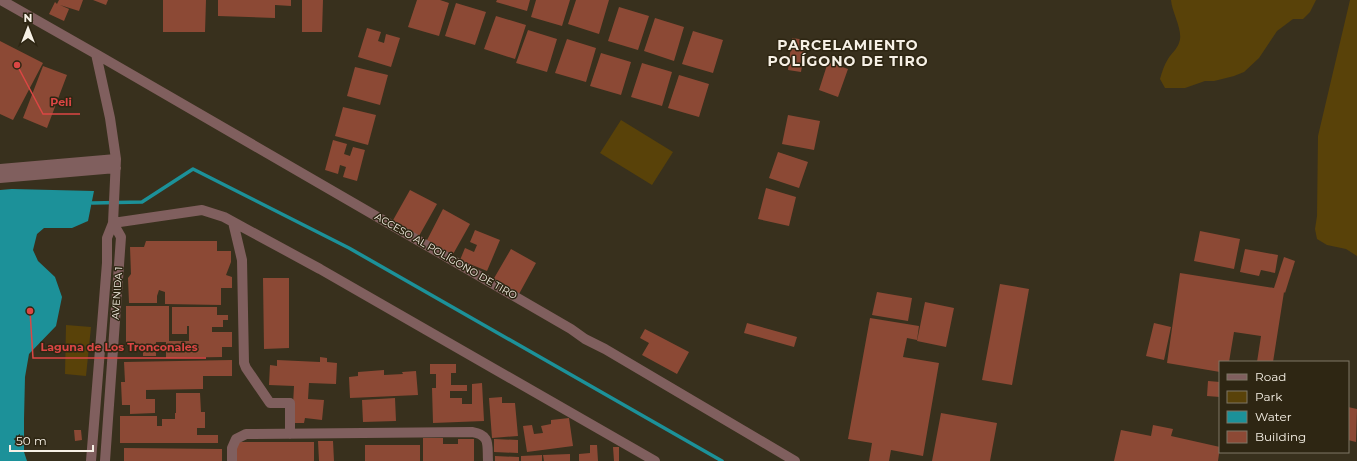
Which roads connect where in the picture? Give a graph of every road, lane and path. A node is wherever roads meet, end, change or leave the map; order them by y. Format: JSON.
{"nodes":[{"id":1,"x":1,"y":0,"type":"edge"},
{"id":2,"x":96,"y":54,"type":"junction"},
{"id":3,"x":0,"y":169,"type":"edge"},
{"id":4,"x":116,"y":171,"type":"junction"},
{"id":5,"x":0,"y":178,"type":"edge"},
{"id":6,"x":113,"y":220,"type":"junction"},
{"id":7,"x":233,"y":222,"type":"junction"},
{"id":8,"x":290,"y":434,"type":"junction"},
{"id":9,"x":90,"y":461,"type":"edge"},
{"id":10,"x":105,"y":461,"type":"edge"},
{"id":11,"x":232,"y":461,"type":"edge"},
{"id":12,"x":488,"y":461,"type":"edge"},
{"id":13,"x":654,"y":461,"type":"edge"},
{"id":14,"x":795,"y":461,"type":"edge"}],
"edges":[{"from":1,"to":2,"type":"street","name":"ACCESO AL POLÍGONO DE TIRO"},
{"from":2,"to":4,"type":"street"},
{"from":2,"to":14,"type":"street","name":"ACCESO AL POLÍGONO DE TIRO"},
{"from":3,"to":4,"type":"street"},
{"from":4,"to":5,"type":"street"},
{"from":4,"to":6,"type":"street"},
{"from":6,"to":7,"type":"street"},
{"from":6,"to":9,"type":"street","name":"AVENIDA 1"},
{"from":6,"to":10,"type":"street","name":"AVENIDA 1"},
{"from":7,"to":8,"type":"street"},
{"from":7,"to":13,"type":"street"},
{"from":8,"to":11,"type":"street"},
{"from":8,"to":12,"type":"street"}]}
